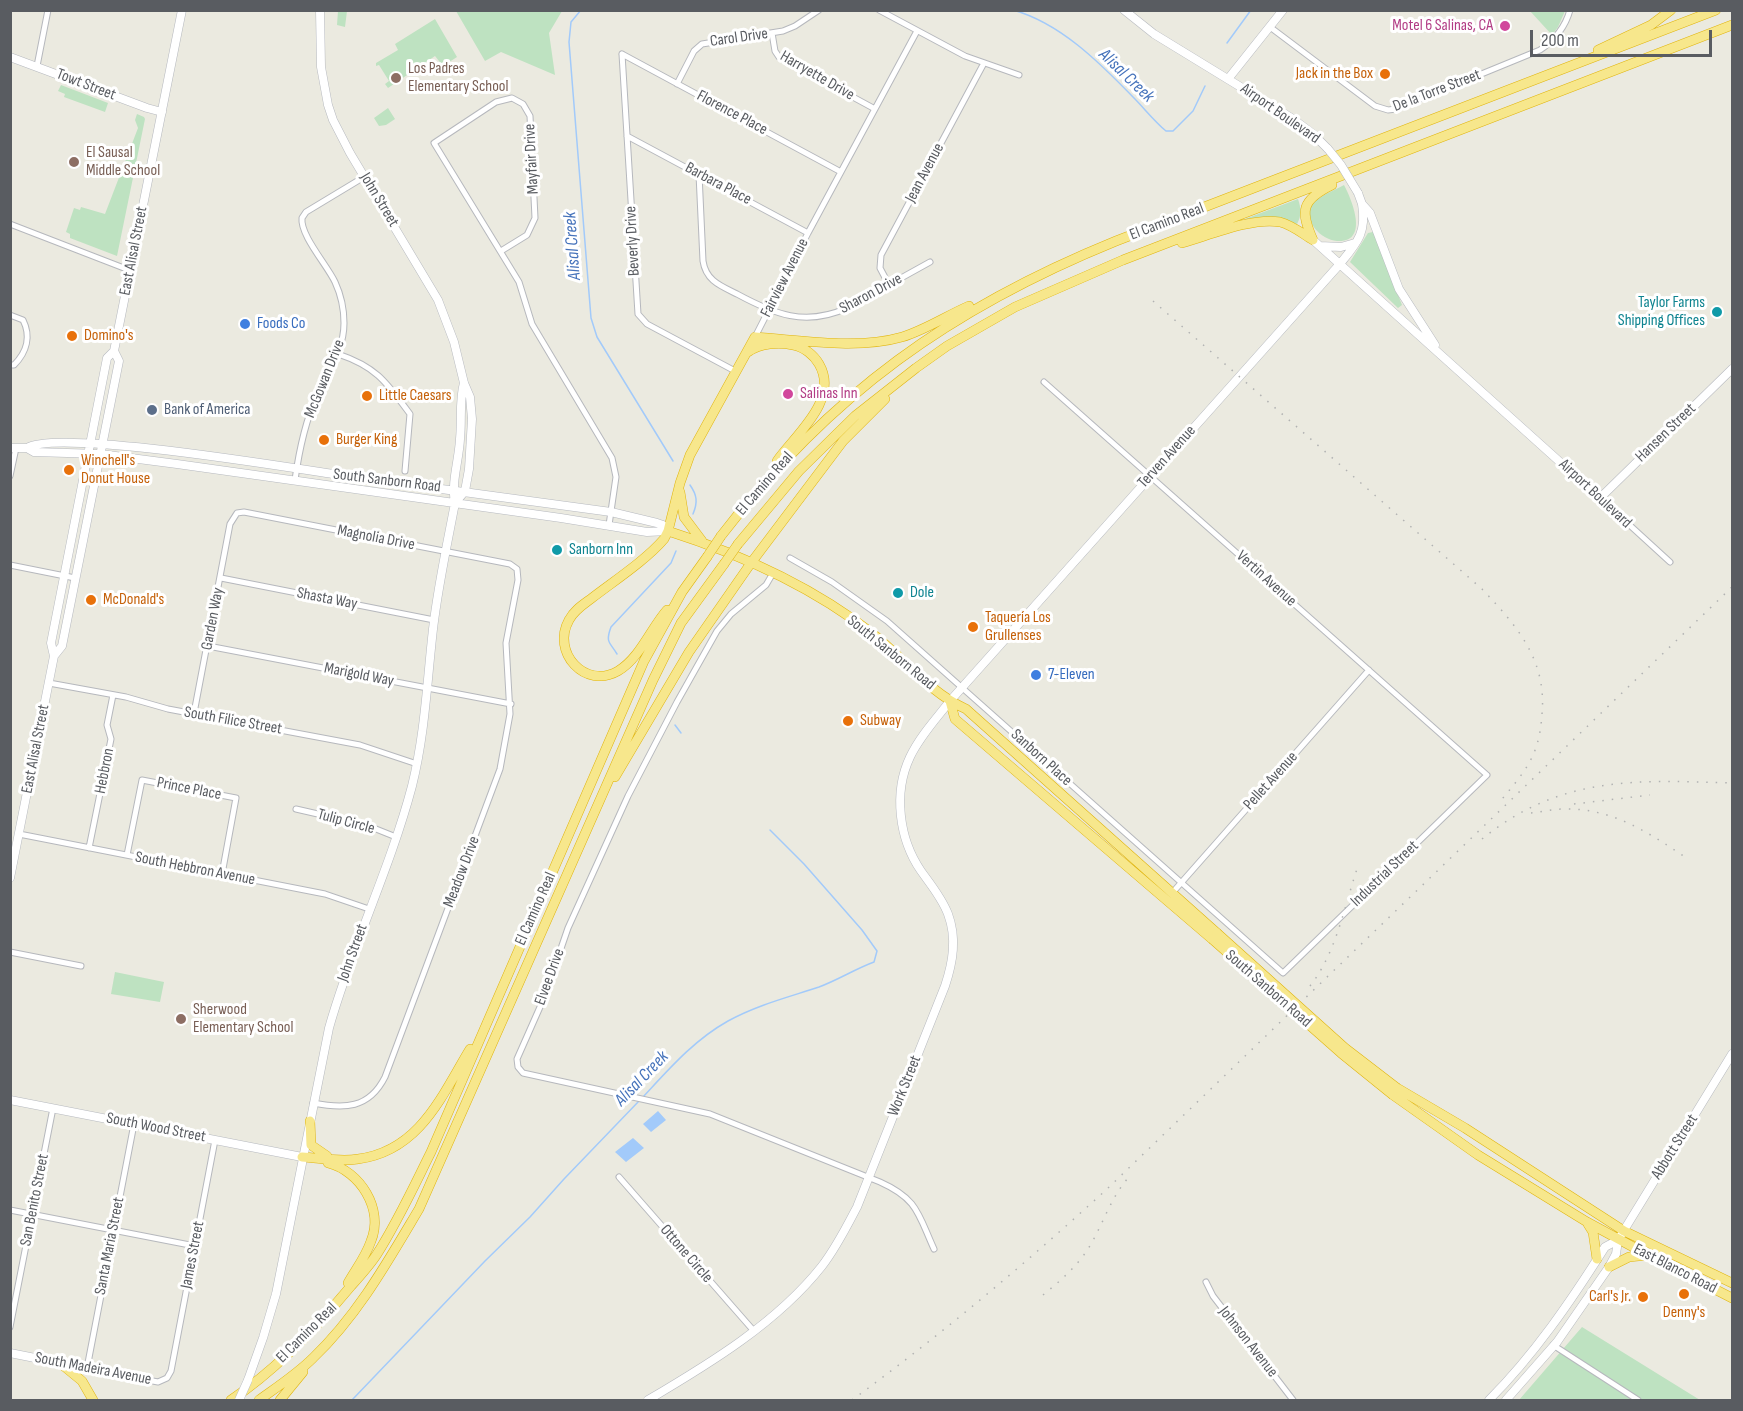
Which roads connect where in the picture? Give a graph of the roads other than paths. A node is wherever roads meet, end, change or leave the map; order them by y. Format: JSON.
{"nodes":[{"id":1,"x":48,"y":10,"type":"edge"},
{"id":2,"x":182,"y":10,"type":"edge"},
{"id":3,"x":320,"y":10,"type":"edge"},
{"id":4,"x":819,"y":10,"type":"edge"},
{"id":5,"x":879,"y":10,"type":"edge"},
{"id":6,"x":1124,"y":10,"type":"edge"},
{"id":7,"x":1283,"y":10,"type":"edge"},
{"id":8,"x":1570,"y":10,"type":"edge"},
{"id":9,"x":1671,"y":10,"type":"edge"},
{"id":10,"x":1716,"y":10,"type":"edge"},
{"id":11,"x":1732,"y":25,"type":"edge"},
{"id":12,"x":1270,"y":27,"type":"junction"},
{"id":13,"x":917,"y":31,"type":"junction"},
{"id":14,"x":772,"y":33,"type":"junction"},
{"id":15,"x":622,"y":54,"type":"joint"},
{"id":16,"x":10,"y":57,"type":"edge"},
{"id":17,"x":1581,"y":62,"type":"junction"},
{"id":18,"x":984,"y":63,"type":"junction"},
{"id":19,"x":37,"y":66,"type":"junction"},
{"id":20,"x":1019,"y":75,"type":"dead end"},
{"id":21,"x":1228,"y":79,"type":"junction"},
{"id":22,"x":677,"y":84,"type":"junction"},
{"id":23,"x":876,"y":109,"type":"junction"},
{"id":24,"x":162,"y":112,"type":"junction"},
{"id":25,"x":627,"y":136,"type":"junction"},
{"id":26,"x":1394,"y":156,"type":"junction"},
{"id":27,"x":842,"y":172,"type":"junction"},
{"id":28,"x":699,"y":174,"type":"junction"},
{"id":29,"x":364,"y":177,"type":"junction"},
{"id":30,"x":1362,"y":204,"type":"junction"},
{"id":31,"x":10,"y":224,"type":"edge"},
{"id":32,"x":808,"y":233,"type":"junction"},
{"id":33,"x":1357,"y":242,"type":"junction"},
{"id":34,"x":1317,"y":243,"type":"junction"},
{"id":35,"x":501,"y":251,"type":"junction"},
{"id":36,"x":1124,"y":260,"type":"junction"},
{"id":37,"x":930,"y":262,"type":"dead end"},
{"id":38,"x":1339,"y":265,"type":"junction"},
{"id":39,"x":129,"y":270,"type":"junction"},
{"id":40,"x":889,"y":285,"type":"junction"},
{"id":41,"x":1006,"y":291,"type":"junction"},
{"id":42,"x":767,"y":310,"type":"junction"},
{"id":43,"x":10,"y":315,"type":"edge"},
{"id":44,"x":754,"y":337,"type":"junction"},
{"id":45,"x":947,"y":346,"type":"junction"},
{"id":46,"x":114,"y":351,"type":"junction"},
{"id":47,"x":338,"y":354,"type":"junction"},
{"id":48,"x":1441,"y":354,"type":"junction"},
{"id":49,"x":744,"y":356,"type":"junction"},
{"id":50,"x":10,"y":365,"type":"edge"},
{"id":51,"x":1732,"y":369,"type":"edge"},
{"id":52,"x":735,"y":371,"type":"junction"},
{"id":53,"x":1044,"y":382,"type":"dead end"},
{"id":54,"x":464,"y":383,"type":"junction"},
{"id":55,"x":89,"y":444,"type":"junction"},
{"id":56,"x":102,"y":444,"type":"junction"},
{"id":57,"x":13,"y":448,"type":"edge"},
{"id":58,"x":27,"y":448,"type":"junction"},
{"id":59,"x":87,"y":454,"type":"junction"},
{"id":60,"x":100,"y":454,"type":"junction"},
{"id":61,"x":296,"y":468,"type":"junction"},
{"id":62,"x":405,"y":471,"type":"dead end"},
{"id":63,"x":1150,"y":475,"type":"junction"},
{"id":64,"x":10,"y":476,"type":"edge"},
{"id":65,"x":295,"y":480,"type":"junction"},
{"id":66,"x":680,"y":483,"type":"junction"},
{"id":67,"x":760,"y":487,"type":"junction"},
{"id":68,"x":453,"y":489,"type":"junction"},
{"id":69,"x":465,"y":491,"type":"junction"},
{"id":70,"x":1600,"y":498,"type":"junction"},
{"id":71,"x":455,"y":503,"type":"junction"},
{"id":72,"x":611,"y":512,"type":"junction"},
{"id":73,"x":230,"y":524,"type":"joint"},
{"id":74,"x":609,"y":525,"type":"junction"},
{"id":75,"x":668,"y":531,"type":"junction"},
{"id":76,"x":703,"y":543,"type":"junction"},
{"id":77,"x":446,"y":551,"type":"junction"},
{"id":78,"x":790,"y":558,"type":"dead end"},
{"id":79,"x":1670,"y":562,"type":"dead end"},
{"id":80,"x":751,"y":563,"type":"junction"},
{"id":81,"x":10,"y":565,"type":"edge"},
{"id":82,"x":773,"y":573,"type":"junction"},
{"id":83,"x":64,"y":576,"type":"junction"},
{"id":84,"x":519,"y":577,"type":"joint"},
{"id":85,"x":75,"y":578,"type":"junction"},
{"id":86,"x":221,"y":578,"type":"junction"},
{"id":87,"x":682,"y":592,"type":"junction"},
{"id":88,"x":434,"y":620,"type":"junction"},
{"id":89,"x":208,"y":646,"type":"junction"},
{"id":90,"x":54,"y":656,"type":"junction"},
{"id":91,"x":1369,"y":670,"type":"junction"},
{"id":92,"x":48,"y":683,"type":"junction"},
{"id":93,"x":962,"y":687,"type":"junction"},
{"id":94,"x":428,"y":689,"type":"junction"},
{"id":95,"x":113,"y":695,"type":"junction"},
{"id":96,"x":950,"y":701,"type":"junction"},
{"id":97,"x":511,"y":704,"type":"junction"},
{"id":98,"x":194,"y":713,"type":"junction"},
{"id":99,"x":417,"y":764,"type":"junction"},
{"id":100,"x":1487,"y":776,"type":"joint"},
{"id":101,"x":604,"y":794,"type":"junction"},
{"id":102,"x":296,"y":809,"type":"dead end"},
{"id":103,"x":15,"y":833,"type":"edge"},
{"id":104,"x":396,"y":837,"type":"junction"},
{"id":105,"x":89,"y":848,"type":"junction"},
{"id":106,"x":127,"y":855,"type":"junction"},
{"id":107,"x":222,"y":874,"type":"junction"},
{"id":108,"x":10,"y":878,"type":"edge"},
{"id":109,"x":1181,"y":883,"type":"junction"},
{"id":110,"x":1173,"y":892,"type":"junction"},
{"id":111,"x":369,"y":909,"type":"junction"},
{"id":112,"x":1214,"y":936,"type":"junction"},
{"id":113,"x":10,"y":952,"type":"edge"},
{"id":114,"x":81,"y":966,"type":"dead end"},
{"id":115,"x":1283,"y":973,"type":"joint"},
{"id":116,"x":486,"y":1022,"type":"junction"},
{"id":117,"x":1732,"y":1054,"type":"edge"},
{"id":118,"x":1395,"y":1092,"type":"junction"},
{"id":119,"x":10,"y":1100,"type":"edge"},
{"id":120,"x":313,"y":1103,"type":"junction"},
{"id":121,"x":53,"y":1108,"type":"junction"},
{"id":122,"x":310,"y":1121,"type":"junction"},
{"id":123,"x":134,"y":1124,"type":"junction"},
{"id":124,"x":216,"y":1140,"type":"junction"},
{"id":125,"x":302,"y":1157,"type":"junction"},
{"id":126,"x":338,"y":1160,"type":"junction"},
{"id":127,"x":619,"y":1177,"type":"dead end"},
{"id":128,"x":868,"y":1177,"type":"junction"},
{"id":129,"x":10,"y":1210,"type":"edge"},
{"id":130,"x":32,"y":1214,"type":"junction"},
{"id":131,"x":1587,"y":1222,"type":"junction"},
{"id":132,"x":113,"y":1230,"type":"junction"},
{"id":133,"x":1624,"y":1231,"type":"junction"},
{"id":134,"x":1618,"y":1240,"type":"junction"},
{"id":135,"x":195,"y":1245,"type":"junction"},
{"id":136,"x":934,"y":1249,"type":"dead end"},
{"id":137,"x":1648,"y":1255,"type":"junction"},
{"id":138,"x":1598,"y":1259,"type":"junction"},
{"id":139,"x":1609,"y":1267,"type":"junction"},
{"id":140,"x":1206,"y":1282,"type":"dead end"},
{"id":141,"x":1732,"y":1283,"type":"edge"},
{"id":142,"x":1732,"y":1298,"type":"edge"},
{"id":143,"x":336,"y":1304,"type":"junction"},
{"id":144,"x":10,"y":1327,"type":"edge"},
{"id":145,"x":753,"y":1330,"type":"junction"},
{"id":146,"x":1553,"y":1345,"type":"junction"},
{"id":147,"x":10,"y":1353,"type":"edge"},
{"id":148,"x":312,"y":1360,"type":"junction"},
{"id":149,"x":60,"y":1362,"type":"junction"},
{"id":150,"x":87,"y":1368,"type":"junction"},
{"id":151,"x":171,"y":1371,"type":"joint"},
{"id":152,"x":93,"y":1401,"type":"edge"},
{"id":153,"x":231,"y":1401,"type":"edge"},
{"id":154,"x":239,"y":1401,"type":"edge"},
{"id":155,"x":259,"y":1401,"type":"edge"},
{"id":156,"x":280,"y":1401,"type":"edge"},
{"id":157,"x":648,"y":1401,"type":"edge"},
{"id":158,"x":1293,"y":1401,"type":"edge"},
{"id":159,"x":1489,"y":1401,"type":"edge"},
{"id":160,"x":1506,"y":1401,"type":"edge"},
{"id":161,"x":1638,"y":1401,"type":"edge"}],
"edges":[{"from":1,"to":19,"type":"street"},
{"from":2,"to":24,"type":"main road","name":"East Alisal Street"},
{"from":3,"to":29,"type":"main road","name":"John Street"},
{"from":4,"to":14,"type":"street","name":"Carol Drive"},
{"from":5,"to":13,"type":"street"},
{"from":6,"to":21,"type":"main road","name":"Airport Boulevard"},
{"from":7,"to":12,"type":"main road"},
{"from":8,"to":12,"type":"street","name":"De la Torre Street"},
{"from":9,"to":17,"type":"highway"},
{"from":10,"to":17,"type":"highway","name":"El Camino Real"},
{"from":11,"to":26,"type":"highway","name":"El Camino Real"},
{"from":12,"to":21,"type":"main road"},
{"from":13,"to":18,"type":"street"},
{"from":13,"to":23,"type":"street","name":"Fairview Avenue"},
{"from":14,"to":22,"type":"street","name":"Carol Drive"},
{"from":14,"to":23,"type":"street","name":"Harryette Drive"},
{"from":15,"to":22,"type":"street","name":"Florence Place"},
{"from":15,"to":25,"type":"street","name":"Beverly Drive"},
{"from":16,"to":19,"type":"main road","name":"Towt Street"},
{"from":17,"to":41,"type":"highway","name":"El Camino Real"},
{"from":18,"to":20,"type":"street"},
{"from":18,"to":40,"type":"street","name":"Jean Avenue"},
{"from":19,"to":24,"type":"main road","name":"Towt Street"},
{"from":21,"to":30,"type":"main road","name":"Airport Boulevard","bridge":true},
{"from":22,"to":27,"type":"street","name":"Florence Place"},
{"from":23,"to":27,"type":"street","name":"Fairview Avenue"},
{"from":24,"to":39,"type":"main road","name":"East Alisal Street"},
{"from":25,"to":28,"type":"street","name":"Barbara Place"},
{"from":25,"to":52,"type":"street","name":"Beverly Drive"},
{"from":26,"to":34,"type":"highway"},
{"from":26,"to":36,"type":"highway","name":"El Camino Real"},
{"from":27,"to":32,"type":"street","name":"Fairview Avenue"},
{"from":28,"to":32,"type":"street","name":"Barbara Place"},
{"from":28,"to":42,"type":"street","name":"Sharon Drive"},
{"from":29,"to":47,"type":"street","name":"McGowan Drive"},
{"from":29,"to":54,"type":"main road","name":"John Street"},
{"from":30,"to":33,"type":"main road","name":"Terven Avenue"},
{"from":30,"to":48,"type":"main road","name":"Airport Boulevard"},
{"from":31,"to":39,"type":"street"},
{"from":32,"to":42,"type":"street","name":"Fairview Avenue"},
{"from":33,"to":34,"type":"main road"},
{"from":33,"to":38,"type":"main road","name":"Terven Avenue"},
{"from":34,"to":36,"type":"highway"},
{"from":34,"to":38,"type":"main road","name":"Airport Boulevard"},
{"from":35,"to":35,"type":"street","name":"Mayfair Drive"},
{"from":35,"to":72,"type":"street","name":"Mayfair Drive"},
{"from":36,"to":45,"type":"highway","name":"El Camino Real"},
{"from":37,"to":40,"type":"street","name":"Sharon Drive"},
{"from":38,"to":48,"type":"main road","name":"Airport Boulevard"},
{"from":38,"to":63,"type":"main road","name":"Terven Avenue"},
{"from":39,"to":46,"type":"main road","name":"East Alisal Street"},
{"from":40,"to":42,"type":"street","name":"Sharon Drive"},
{"from":41,"to":44,"type":"highway"},
{"from":41,"to":67,"type":"highway","name":"El Camino Real"},
{"from":42,"to":44,"type":"street","name":"Fairview Avenue"},
{"from":43,"to":50,"type":"street"},
{"from":44,"to":49,"type":"highway","name":"Fairview Avenue"},
{"from":45,"to":80,"type":"highway"},
{"from":45,"to":101,"type":"highway","name":"El Camino Real","bridge":true},
{"from":46,"to":55,"type":"main road","name":"East Alisal Street"},
{"from":46,"to":56,"type":"main road","name":"East Alisal Street"},
{"from":47,"to":61,"type":"street","name":"McGowan Drive"},
{"from":47,"to":62,"type":"street"},
{"from":48,"to":70,"type":"main road","name":"Airport Boulevard"},
{"from":49,"to":52,"type":"highway","name":"Fairview Avenue"},
{"from":49,"to":67,"type":"highway"},
{"from":51,"to":70,"type":"main road","name":"Hansen Street"},
{"from":52,"to":66,"type":"highway","name":"Fairview Avenue"},
{"from":53,"to":63,"type":"street","name":"Vertin Avenue"},
{"from":54,"to":68,"type":"main road","name":"John Street"},
{"from":54,"to":69,"type":"main road","name":"John Street"},
{"from":55,"to":56,"type":"main road","name":"South Sanborn Road"},
{"from":55,"to":58,"type":"main road","name":"South Sanborn Road"},
{"from":55,"to":59,"type":"main road","name":"East Alisal Street"},
{"from":56,"to":60,"type":"main road","name":"East Alisal Street"},
{"from":56,"to":61,"type":"main road","name":"South Sanborn Road"},
{"from":57,"to":58,"type":"main road"},
{"from":57,"to":64,"type":"street"},
{"from":58,"to":59,"type":"main road","name":"South Sanborn Road"},
{"from":59,"to":60,"type":"main road","name":"South Sanborn Road"},
{"from":59,"to":83,"type":"main road","name":"East Alisal Street"},
{"from":60,"to":65,"type":"main road","name":"South Sanborn Road"},
{"from":60,"to":85,"type":"main road","name":"East Alisal Street"},
{"from":61,"to":65,"type":"street","name":"McGowan Drive"},
{"from":61,"to":68,"type":"main road","name":"South Sanborn Road"},
{"from":63,"to":91,"type":"street","name":"Vertin Avenue"},
{"from":63,"to":93,"type":"main road","name":"Terven Avenue"},
{"from":65,"to":71,"type":"main road","name":"South Sanborn Road"},
{"from":66,"to":75,"type":"highway","name":"Fairview Avenue"},
{"from":66,"to":76,"type":"highway"},
{"from":67,"to":87,"type":"highway","name":"El Camino Real","bridge":true},
{"from":68,"to":69,"type":"main road","name":"South Sanborn Road"},
{"from":68,"to":71,"type":"main road","name":"John Street"},
{"from":69,"to":71,"type":"main road","name":"John Street"},
{"from":69,"to":72,"type":"main road","name":"South Sanborn Road"},
{"from":70,"to":79,"type":"street","name":"Airport Boulevard"},
{"from":71,"to":74,"type":"main road","name":"South Sanborn Road"},
{"from":71,"to":77,"type":"main road","name":"John Street"},
{"from":72,"to":74,"type":"street","name":"Mayfair Drive"},
{"from":72,"to":75,"type":"main road","name":"South Sanborn Road"},
{"from":73,"to":77,"type":"street","name":"Magnolia Drive"},
{"from":73,"to":86,"type":"street","name":"Garden Way"},
{"from":74,"to":75,"type":"main road","name":"South Sanborn Road"},
{"from":75,"to":76,"type":"highway","name":"South Sanborn Road"},
{"from":75,"to":87,"type":"highway"},
{"from":76,"to":80,"type":"highway","name":"South Sanborn Road"},
{"from":77,"to":84,"type":"street","name":"Magnolia Drive"},
{"from":77,"to":88,"type":"main road","name":"John Street"},
{"from":78,"to":93,"type":"street","name":"Sanborn Place"},
{"from":80,"to":82,"type":"highway","name":"South Sanborn Road"},
{"from":80,"to":101,"type":"highway"},
{"from":81,"to":83,"type":"street"},
{"from":82,"to":96,"type":"highway","name":"South Sanborn Road"},
{"from":82,"to":128,"type":"street","name":"Elvee Drive"},
{"from":83,"to":85,"type":"street"},
{"from":83,"to":90,"type":"main road","name":"East Alisal Street"},
{"from":84,"to":97,"type":"street","name":"Meadow Drive"},
{"from":85,"to":90,"type":"main road","name":"East Alisal Street"},
{"from":86,"to":88,"type":"street","name":"Shasta Way"},
{"from":86,"to":89,"type":"street","name":"Garden Way"},
{"from":87,"to":116,"type":"highway","name":"El Camino Real"},
{"from":88,"to":94,"type":"main road","name":"John Street"},
{"from":89,"to":94,"type":"street","name":"Marigold Way"},
{"from":89,"to":98,"type":"street","name":"Garden Way"},
{"from":90,"to":92,"type":"main road","name":"East Alisal Street"},
{"from":91,"to":100,"type":"street","name":"Vertin Avenue"},
{"from":91,"to":109,"type":"street","name":"Pellet Avenue"},
{"from":92,"to":95,"type":"street","name":"South Filice Street"},
{"from":92,"to":103,"type":"main road","name":"East Alisal Street"},
{"from":93,"to":96,"type":"main road","name":"Terven Avenue"},
{"from":93,"to":109,"type":"street","name":"Sanborn Place"},
{"from":94,"to":97,"type":"street","name":"Marigold Way"},
{"from":94,"to":99,"type":"main road","name":"John Street"},
{"from":95,"to":98,"type":"street","name":"South Filice Street"},
{"from":95,"to":105,"type":"street","name":"Hebbron"},
{"from":96,"to":110,"type":"highway","name":"South Sanborn Road"},
{"from":96,"to":112,"type":"highway","name":"South Sanborn Road"},
{"from":96,"to":128,"type":"main road","name":"Work Street"},
{"from":97,"to":120,"type":"street","name":"Meadow Drive"},
{"from":98,"to":99,"type":"street","name":"South Filice Street"},
{"from":99,"to":104,"type":"main road","name":"John Street"},
{"from":100,"to":115,"type":"street","name":"Industrial Street"},
{"from":101,"to":148,"type":"highway","name":"El Camino Real"},
{"from":102,"to":104,"type":"street","name":"Tulip Circle"},
{"from":103,"to":105,"type":"street","name":"South Hebbron Avenue"},
{"from":103,"to":108,"type":"main road","name":"East Alisal Street"},
{"from":104,"to":111,"type":"main road","name":"John Street"},
{"from":105,"to":106,"type":"street","name":"South Hebbron Avenue"},
{"from":106,"to":107,"type":"street","name":"South Hebbron Avenue"},
{"from":106,"to":107,"type":"street","name":"Prince Place"},
{"from":107,"to":111,"type":"street","name":"South Hebbron Avenue"},
{"from":109,"to":110,"type":"street","name":"Pellet Avenue"},
{"from":109,"to":115,"type":"street","name":"Sanborn Place"},
{"from":110,"to":112,"type":"highway","name":"South Sanborn Road"},
{"from":111,"to":120,"type":"main road","name":"John Street"},
{"from":112,"to":118,"type":"highway","name":"South Sanborn Road","bridge":true},
{"from":113,"to":114,"type":"street"},
{"from":116,"to":126,"type":"highway"},
{"from":116,"to":143,"type":"highway","name":"El Camino Real"},
{"from":117,"to":133,"type":"main road","name":"Abbott Street"},
{"from":118,"to":131,"type":"highway","name":"South Sanborn Road"},
{"from":118,"to":133,"type":"highway","name":"South Sanborn Road"},
{"from":119,"to":121,"type":"main road","name":"South Wood Street"},
{"from":120,"to":122,"type":"main road","name":"John Street"},
{"from":121,"to":123,"type":"main road","name":"South Wood Street"},
{"from":121,"to":130,"type":"street","name":"San Benito Street"},
{"from":122,"to":125,"type":"main road","name":"John Street"},
{"from":122,"to":126,"type":"highway"},
{"from":123,"to":124,"type":"main road","name":"South Wood Street"},
{"from":123,"to":132,"type":"street","name":"Santa Maria Street"},
{"from":124,"to":125,"type":"main road","name":"South Wood Street"},
{"from":124,"to":135,"type":"street","name":"James Street"},
{"from":125,"to":126,"type":"highway"},
{"from":125,"to":143,"type":"highway"},
{"from":125,"to":154,"type":"main road","name":"John Street","bridge":true},
{"from":127,"to":145,"type":"street","name":"Ottone Circle"},
{"from":128,"to":136,"type":"street","name":"Elvee Drive"},
{"from":128,"to":145,"type":"main road","name":"Work Street"},
{"from":129,"to":130,"type":"street"},
{"from":130,"to":132,"type":"street"},
{"from":130,"to":144,"type":"street","name":"San Benito Street"},
{"from":131,"to":134,"type":"highway","name":"South Sanborn Road"},
{"from":131,"to":138,"type":"highway"},
{"from":132,"to":135,"type":"street"},
{"from":132,"to":150,"type":"street","name":"Santa Maria Street"},
{"from":133,"to":134,"type":"main road","name":"Abbott Street"},
{"from":133,"to":141,"type":"highway","name":"East Blanco Road"},
{"from":134,"to":137,"type":"highway","name":"East Blanco Road"},
{"from":134,"to":138,"type":"main road","name":"Abbott Street"},
{"from":134,"to":139,"type":"main road","name":"Abbott Street"},
{"from":135,"to":151,"type":"street","name":"James Street"},
{"from":137,"to":139,"type":"highway"},
{"from":137,"to":142,"type":"highway","name":"East Blanco Road"},
{"from":138,"to":159,"type":"main road","name":"Abbott Street"},
{"from":139,"to":146,"type":"main road","name":"Abbott Street"},
{"from":140,"to":158,"type":"street","name":"Johnson Avenue"},
{"from":143,"to":153,"type":"highway","name":"El Camino Real"},
{"from":145,"to":157,"type":"main road","name":"Work Street"},
{"from":146,"to":160,"type":"main road","name":"Abbott Street"},
{"from":146,"to":161,"type":"street"},
{"from":147,"to":149,"type":"main road","name":"South Madeira Avenue"},
{"from":148,"to":155,"type":"highway","name":"El Camino Real"},
{"from":148,"to":156,"type":"highway"},
{"from":149,"to":150,"type":"street","name":"South Madeira Avenue"},
{"from":149,"to":152,"type":"highway"},
{"from":150,"to":151,"type":"street","name":"South Madeira Avenue"}]}
